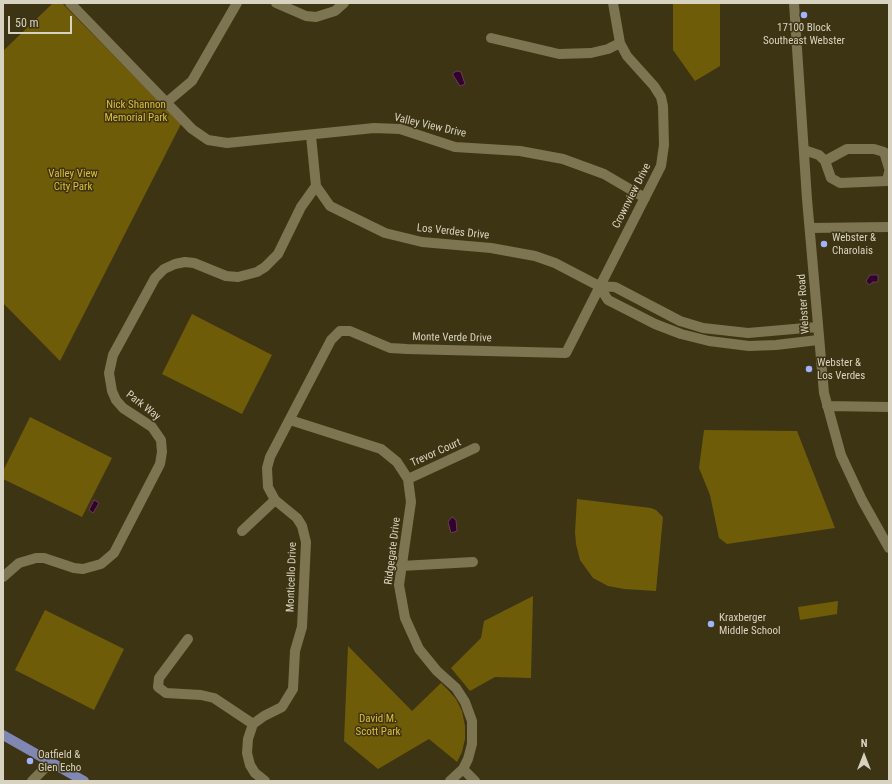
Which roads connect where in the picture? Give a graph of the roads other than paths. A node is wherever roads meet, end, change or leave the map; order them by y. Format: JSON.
{"nodes":[{"id":1,"x":70,"y":3,"type":"edge"},
{"id":2,"x":237,"y":3,"type":"edge"},
{"id":3,"x":276,"y":3,"type":"edge"},
{"id":4,"x":344,"y":3,"type":"edge"},
{"id":5,"x":614,"y":3,"type":"edge"},
{"id":6,"x":794,"y":3,"type":"edge"},
{"id":7,"x":491,"y":38,"type":"dead end"},
{"id":8,"x":620,"y":43,"type":"junction"},
{"id":9,"x":167,"y":102,"type":"junction"},
{"id":10,"x":311,"y":136,"type":"junction"},
{"id":11,"x":804,"y":150,"type":"junction"},
{"id":12,"x":824,"y":161,"type":"junction"},
{"id":13,"x":889,"y":168,"type":"edge"},
{"id":14,"x":889,"y":172,"type":"edge"},
{"id":15,"x":316,"y":186,"type":"junction"},
{"id":16,"x":645,"y":198,"type":"junction"},
{"id":17,"x":889,"y":226,"type":"edge"},
{"id":18,"x":810,"y":228,"type":"junction"},
{"id":19,"x":599,"y":286,"type":"junction"},
{"id":20,"x":817,"y":327,"type":"junction"},
{"id":21,"x":340,"y":330,"type":"joint"},
{"id":22,"x":818,"y":340,"type":"junction"},
{"id":23,"x":566,"y":353,"type":"joint"},
{"id":24,"x":826,"y":406,"type":"junction"},
{"id":25,"x":889,"y":407,"type":"edge"},
{"id":26,"x":290,"y":420,"type":"junction"},
{"id":27,"x":475,"y":448,"type":"dead end"},
{"id":28,"x":408,"y":479,"type":"junction"},
{"id":29,"x":275,"y":500,"type":"junction"},
{"id":30,"x":242,"y":531,"type":"dead end"},
{"id":31,"x":889,"y":548,"type":"edge"},
{"id":32,"x":473,"y":562,"type":"dead end"},
{"id":33,"x":401,"y":566,"type":"junction"},
{"id":34,"x":3,"y":577,"type":"edge"},
{"id":35,"x":188,"y":638,"type":"dead end"},
{"id":36,"x":253,"y":724,"type":"junction"},
{"id":37,"x":3,"y":736,"type":"edge"},
{"id":38,"x":51,"y":762,"type":"junction"},
{"id":39,"x":463,"y":769,"type":"junction"},
{"id":40,"x":32,"y":781,"type":"edge"},
{"id":41,"x":84,"y":781,"type":"edge"},
{"id":42,"x":265,"y":781,"type":"edge"},
{"id":43,"x":450,"y":781,"type":"edge"},
{"id":44,"x":475,"y":781,"type":"edge"}],
"edges":[{"from":1,"to":9,"type":"street","name":"Valley View Drive"},
{"from":2,"to":9,"type":"street"},
{"from":3,"to":4,"type":"street"},
{"from":5,"to":8,"type":"street","name":"Crownview Drive"},
{"from":6,"to":11,"type":"street","name":"Webster Road"},
{"from":7,"to":8,"type":"street"},
{"from":8,"to":16,"type":"street","name":"Crownview Drive"},
{"from":9,"to":10,"type":"street","name":"Valley View Drive"},
{"from":10,"to":15,"type":"street","name":"Los Verdes Drive"},
{"from":10,"to":16,"type":"street","name":"Valley View Drive"},
{"from":11,"to":12,"type":"street"},
{"from":11,"to":18,"type":"street","name":"Webster Road"},
{"from":12,"to":13,"type":"street"},
{"from":12,"to":14,"type":"street"},
{"from":15,"to":19,"type":"street","name":"Los Verdes Drive"},
{"from":15,"to":34,"type":"street","name":"Park Way"},
{"from":16,"to":19,"type":"street","name":"Crownview Drive"},
{"from":17,"to":18,"type":"street"},
{"from":18,"to":20,"type":"street","name":"Webster Road"},
{"from":19,"to":20,"type":"street","name":"Los Verdes Drive"},
{"from":19,"to":22,"type":"street","name":"Los Verdes Drive"},
{"from":19,"to":23,"type":"street","name":"Crownview Drive"},
{"from":20,"to":22,"type":"street","name":"Webster Road"},
{"from":21,"to":23,"type":"street","name":"Monte Verde Drive"},
{"from":21,"to":26,"type":"street","name":"Monticello Drive"},
{"from":22,"to":24,"type":"street","name":"Webster Road"},
{"from":24,"to":25,"type":"street"},
{"from":24,"to":31,"type":"street","name":"Webster Road"},
{"from":26,"to":28,"type":"street","name":"Ridgegate Drive"},
{"from":26,"to":29,"type":"street","name":"Monticello Drive"},
{"from":27,"to":28,"type":"street","name":"Trevor Court"},
{"from":28,"to":33,"type":"street","name":"Ridgegate Drive"},
{"from":29,"to":30,"type":"street"},
{"from":29,"to":36,"type":"street","name":"Monticello Drive"},
{"from":32,"to":33,"type":"street"},
{"from":33,"to":39,"type":"street","name":"Ridgegate Drive"},
{"from":35,"to":36,"type":"street"},
{"from":36,"to":42,"type":"street"},
{"from":37,"to":38,"type":"main road"},
{"from":38,"to":40,"type":"street"},
{"from":38,"to":41,"type":"main road"},
{"from":39,"to":43,"type":"street","name":"Ridgegate Drive"},
{"from":39,"to":44,"type":"street"}]}
